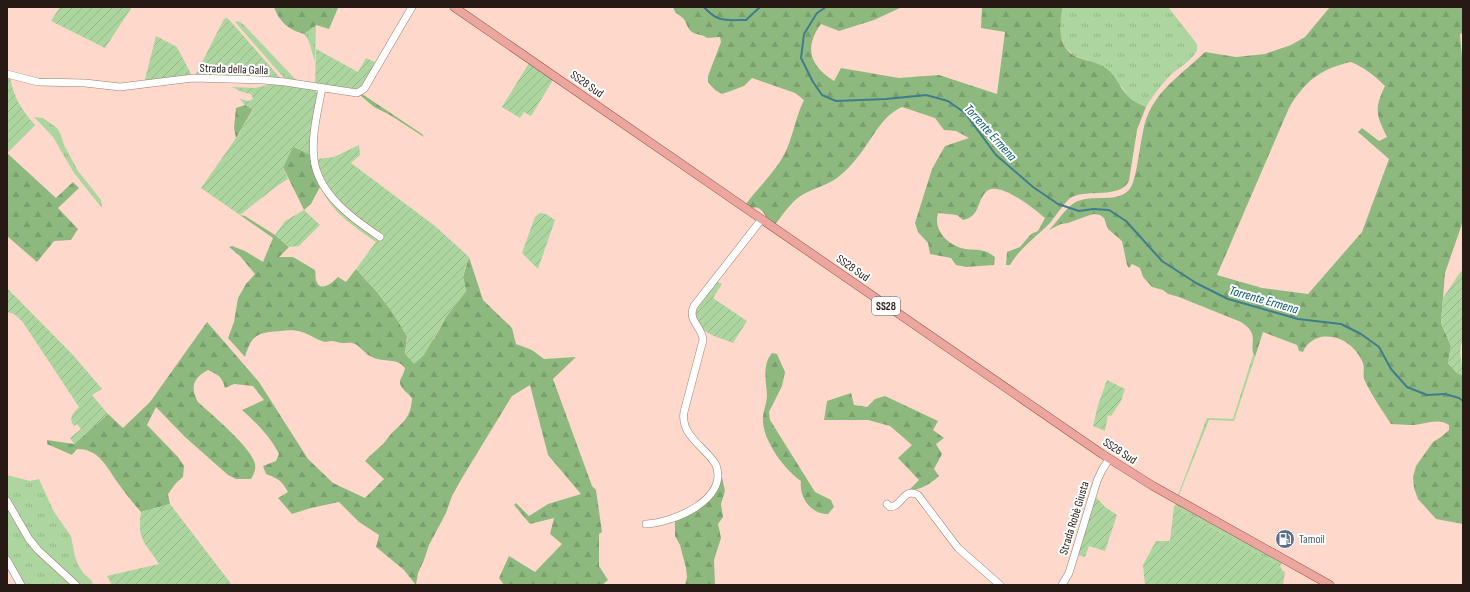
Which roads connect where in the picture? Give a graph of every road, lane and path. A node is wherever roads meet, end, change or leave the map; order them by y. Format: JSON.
{"nodes":[{"id":1,"x":412,"y":7,"type":"edge"},
{"id":2,"x":454,"y":7,"type":"edge"},
{"id":3,"x":7,"y":74,"type":"edge"},
{"id":4,"x":322,"y":88,"type":"junction"},
{"id":5,"x":761,"y":220,"type":"junction"},
{"id":6,"x":380,"y":237,"type":"dead end"},
{"id":7,"x":1109,"y":459,"type":"junction"},
{"id":8,"x":7,"y":501,"type":"edge"},
{"id":9,"x":887,"y":504,"type":"dead end"},
{"id":10,"x":646,"y":524,"type":"dead end"},
{"id":11,"x":7,"y":560,"type":"edge"},
{"id":12,"x":21,"y":585,"type":"edge"},
{"id":13,"x":76,"y":585,"type":"edge"},
{"id":14,"x":1000,"y":585,"type":"edge"},
{"id":15,"x":1062,"y":585,"type":"edge"},
{"id":16,"x":1330,"y":585,"type":"edge"}],
"edges":[{"from":1,"to":4,"type":"street","name":"Strada della Galla"},
{"from":2,"to":5,"type":"main road","name":"SS28 Sud","number":"SS28"},
{"from":3,"to":4,"type":"street","name":"Strada della Galla"},
{"from":4,"to":6,"type":"street"},
{"from":5,"to":7,"type":"main road","name":"SS28 Sud","number":"SS28"},
{"from":5,"to":10,"type":"street"},
{"from":7,"to":15,"type":"street","name":"Strada Robè Giusta"},
{"from":7,"to":16,"type":"main road","name":"SS28 Sud","number":"SS28"},
{"from":8,"to":13,"type":"street"},
{"from":9,"to":14,"type":"street"},
{"from":11,"to":12,"type":"street"}]}
